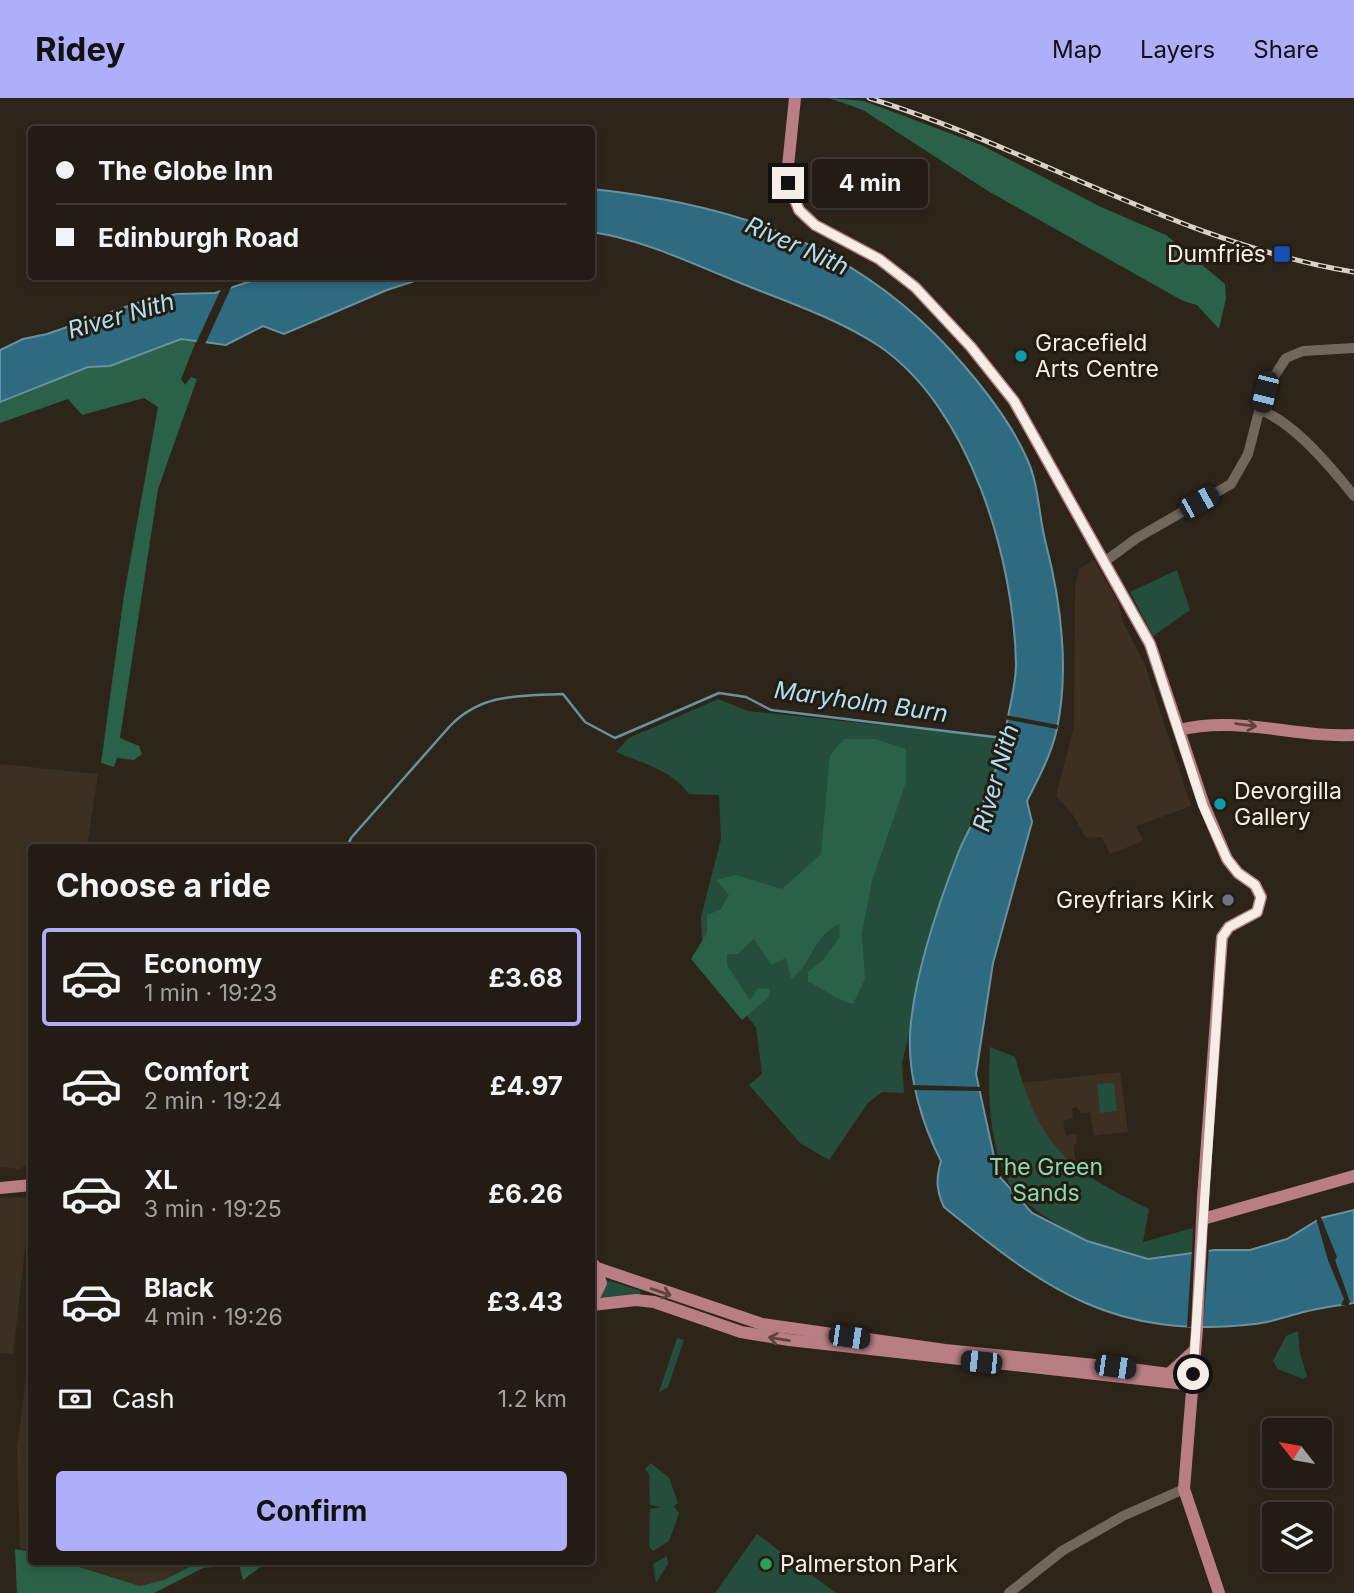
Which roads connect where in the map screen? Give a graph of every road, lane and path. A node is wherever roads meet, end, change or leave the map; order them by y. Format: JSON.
{"nodes":[{"id":1,"x":794,"y":98,"type":"edge"},
{"id":2,"x":1354,"y":348,"type":"edge"},
{"id":3,"x":1260,"y":410,"type":"junction"},
{"id":4,"x":1354,"y":496,"type":"edge"},
{"id":5,"x":1104,"y":562,"type":"junction"},
{"id":6,"x":1179,"y":730,"type":"junction"},
{"id":7,"x":1354,"y":735,"type":"edge"},
{"id":8,"x":1354,"y":1176,"type":"edge"},
{"id":9,"x":28,"y":1185,"type":"edge"},
{"id":10,"x":0,"y":1188,"type":"edge"},
{"id":11,"x":1203,"y":1219,"type":"junction"},
{"id":12,"x":595,"y":1265,"type":"edge"},
{"id":13,"x":595,"y":1268,"type":"edge"},
{"id":14,"x":595,"y":1296,"type":"edge"},
{"id":15,"x":595,"y":1303,"type":"edge"},
{"id":16,"x":872,"y":1345,"type":"junction"},
{"id":17,"x":1195,"y":1349,"type":"junction"},
{"id":18,"x":1169,"y":1374,"type":"junction"},
{"id":19,"x":1192,"y":1383,"type":"junction"},
{"id":20,"x":1184,"y":1489,"type":"junction"},
{"id":21,"x":1009,"y":1593,"type":"edge"},
{"id":22,"x":1219,"y":1593,"type":"edge"}],
"edges":[{"from":1,"to":5,"type":"main road"},
{"from":2,"to":3,"type":"street"},
{"from":3,"to":4,"type":"street"},
{"from":3,"to":5,"type":"street"},
{"from":5,"to":6,"type":"main road"},
{"from":6,"to":7,"type":"main road","one_way":true},
{"from":6,"to":11,"type":"main road"},
{"from":8,"to":11,"type":"main road"},
{"from":9,"to":10,"type":"main road"},
{"from":11,"to":17,"type":"main road"},
{"from":12,"to":16,"type":"main road","one_way":true},
{"from":13,"to":14,"type":"main road"},
{"from":16,"to":15,"type":"main road","one_way":true},
{"from":16,"to":18,"type":"main road"},
{"from":16,"to":19,"type":"main road"},
{"from":17,"to":18,"type":"main road"},
{"from":17,"to":19,"type":"main road"},
{"from":18,"to":19,"type":"main road"},
{"from":19,"to":20,"type":"main road"},
{"from":20,"to":21,"type":"street"},
{"from":20,"to":22,"type":"main road"}]}
